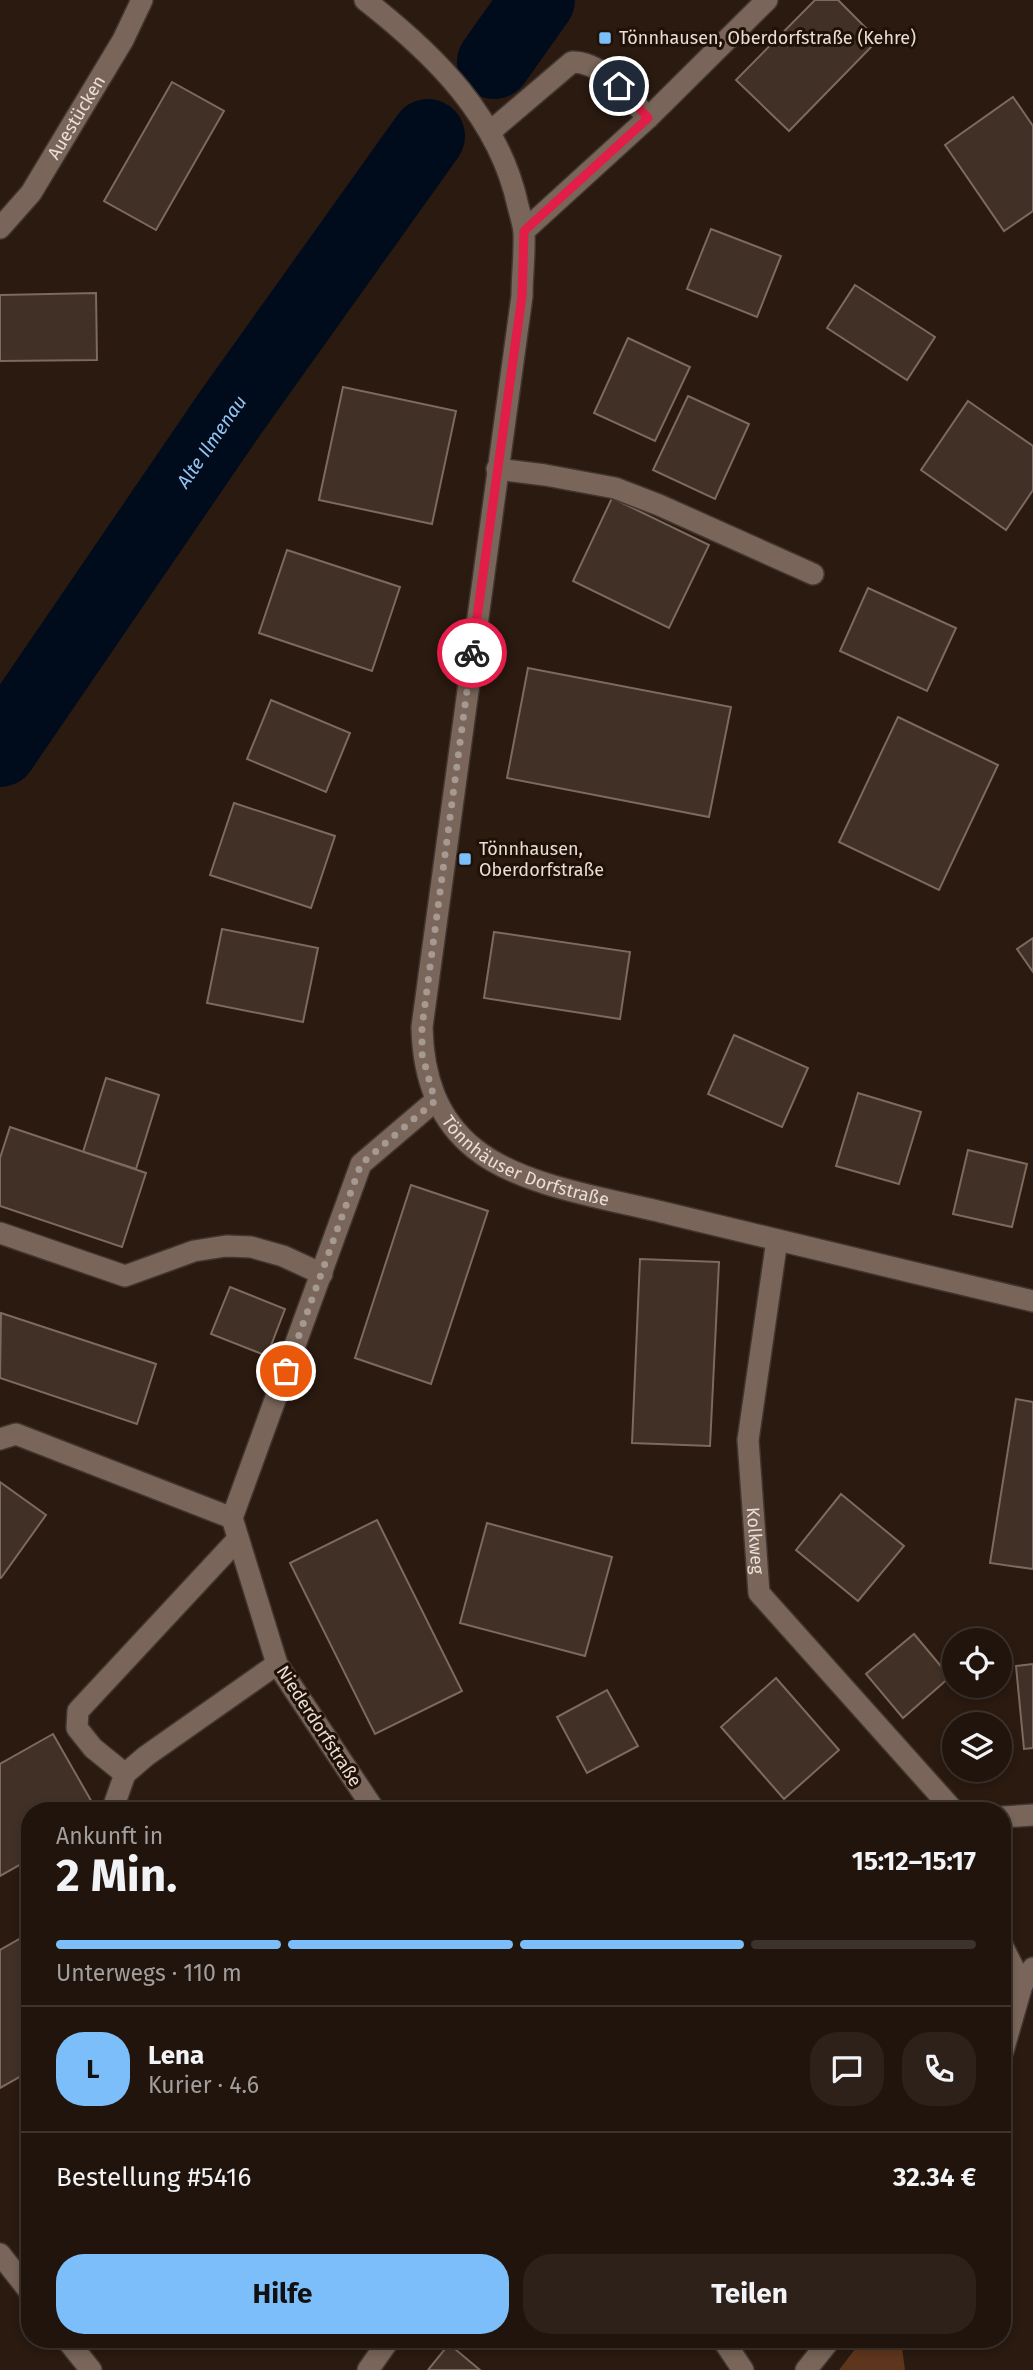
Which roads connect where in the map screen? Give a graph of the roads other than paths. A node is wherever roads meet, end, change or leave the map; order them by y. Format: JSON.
{"nodes":[{"id":1,"x":142,"y":0,"type":"edge"},
{"id":2,"x":365,"y":0,"type":"edge"},
{"id":3,"x":767,"y":0,"type":"edge"},
{"id":4,"x":648,"y":118,"type":"junction"},
{"id":5,"x":491,"y":131,"type":"junction"},
{"id":6,"x":0,"y":228,"type":"edge"},
{"id":7,"x":524,"y":231,"type":"junction"},
{"id":8,"x":498,"y":469,"type":"junction"},
{"id":9,"x":813,"y":574,"type":"dead end"},
{"id":10,"x":435,"y":1101,"type":"junction"},
{"id":11,"x":0,"y":1233,"type":"edge"},
{"id":12,"x":777,"y":1240,"type":"junction"},
{"id":13,"x":322,"y":1273,"type":"junction"},
{"id":14,"x":1033,"y":1301,"type":"edge"},
{"id":15,"x":0,"y":1439,"type":"edge"},
{"id":16,"x":232,"y":1518,"type":"junction"},
{"id":17,"x":239,"y":1539,"type":"junction"},
{"id":18,"x":277,"y":1664,"type":"junction"},
{"id":19,"x":125,"y":1774,"type":"junction"},
{"id":20,"x":115,"y":1802,"type":"edge"},
{"id":21,"x":369,"y":1802,"type":"edge"},
{"id":22,"x":946,"y":1802,"type":"edge"},
{"id":23,"x":1033,"y":1815,"type":"edge"},
{"id":24,"x":1011,"y":1816,"type":"edge"},
{"id":25,"x":1011,"y":1957,"type":"edge"},
{"id":26,"x":1027,"y":1977,"type":"edge"},
{"id":27,"x":1011,"y":2026,"type":"edge"},
{"id":28,"x":0,"y":2254,"type":"edge"},
{"id":29,"x":21,"y":2281,"type":"edge"},
{"id":30,"x":73,"y":2348,"type":"edge"},
{"id":31,"x":383,"y":2348,"type":"edge"},
{"id":32,"x":728,"y":2348,"type":"edge"},
{"id":33,"x":824,"y":2348,"type":"edge"},
{"id":34,"x":91,"y":2370,"type":"edge"},
{"id":35,"x":368,"y":2370,"type":"edge"},
{"id":36,"x":743,"y":2370,"type":"edge"},
{"id":37,"x":806,"y":2370,"type":"edge"}],
"edges":[{"from":1,"to":6,"type":"street","name":"Auestücken"},
{"from":2,"to":5,"type":"street","name":"Tönnhäuser Dorfstraße"},
{"from":3,"to":4,"type":"street"},
{"from":4,"to":5,"type":"street"},
{"from":4,"to":7,"type":"street"},
{"from":5,"to":7,"type":"street","name":"Tönnhäuser Dorfstraße"},
{"from":7,"to":8,"type":"street","name":"Tönnhäuser Dorfstraße"},
{"from":8,"to":9,"type":"street"},
{"from":8,"to":10,"type":"street","name":"Tönnhäuser Dorfstraße"},
{"from":10,"to":12,"type":"street","name":"Tönnhäuser Dorfstraße"},
{"from":10,"to":13,"type":"street"},
{"from":11,"to":13,"type":"street"},
{"from":12,"to":14,"type":"street","name":"Tönnhäuser Dorfstraße"},
{"from":12,"to":22,"type":"street","name":"Kolkweg"},
{"from":13,"to":16,"type":"street"},
{"from":15,"to":16,"type":"street"},
{"from":16,"to":17,"type":"street","name":"Niederdorfstraße"},
{"from":17,"to":18,"type":"street","name":"Niederdorfstraße"},
{"from":17,"to":19,"type":"street"},
{"from":18,"to":19,"type":"street"},
{"from":18,"to":21,"type":"street","name":"Niederdorfstraße"},
{"from":19,"to":20,"type":"street"},
{"from":23,"to":24,"type":"street"},
{"from":25,"to":26,"type":"street"},
{"from":26,"to":27,"type":"street"},
{"from":28,"to":29,"type":"street"},
{"from":30,"to":34,"type":"street"},
{"from":31,"to":35,"type":"street"},
{"from":32,"to":36,"type":"street"},
{"from":33,"to":37,"type":"street"}]}
